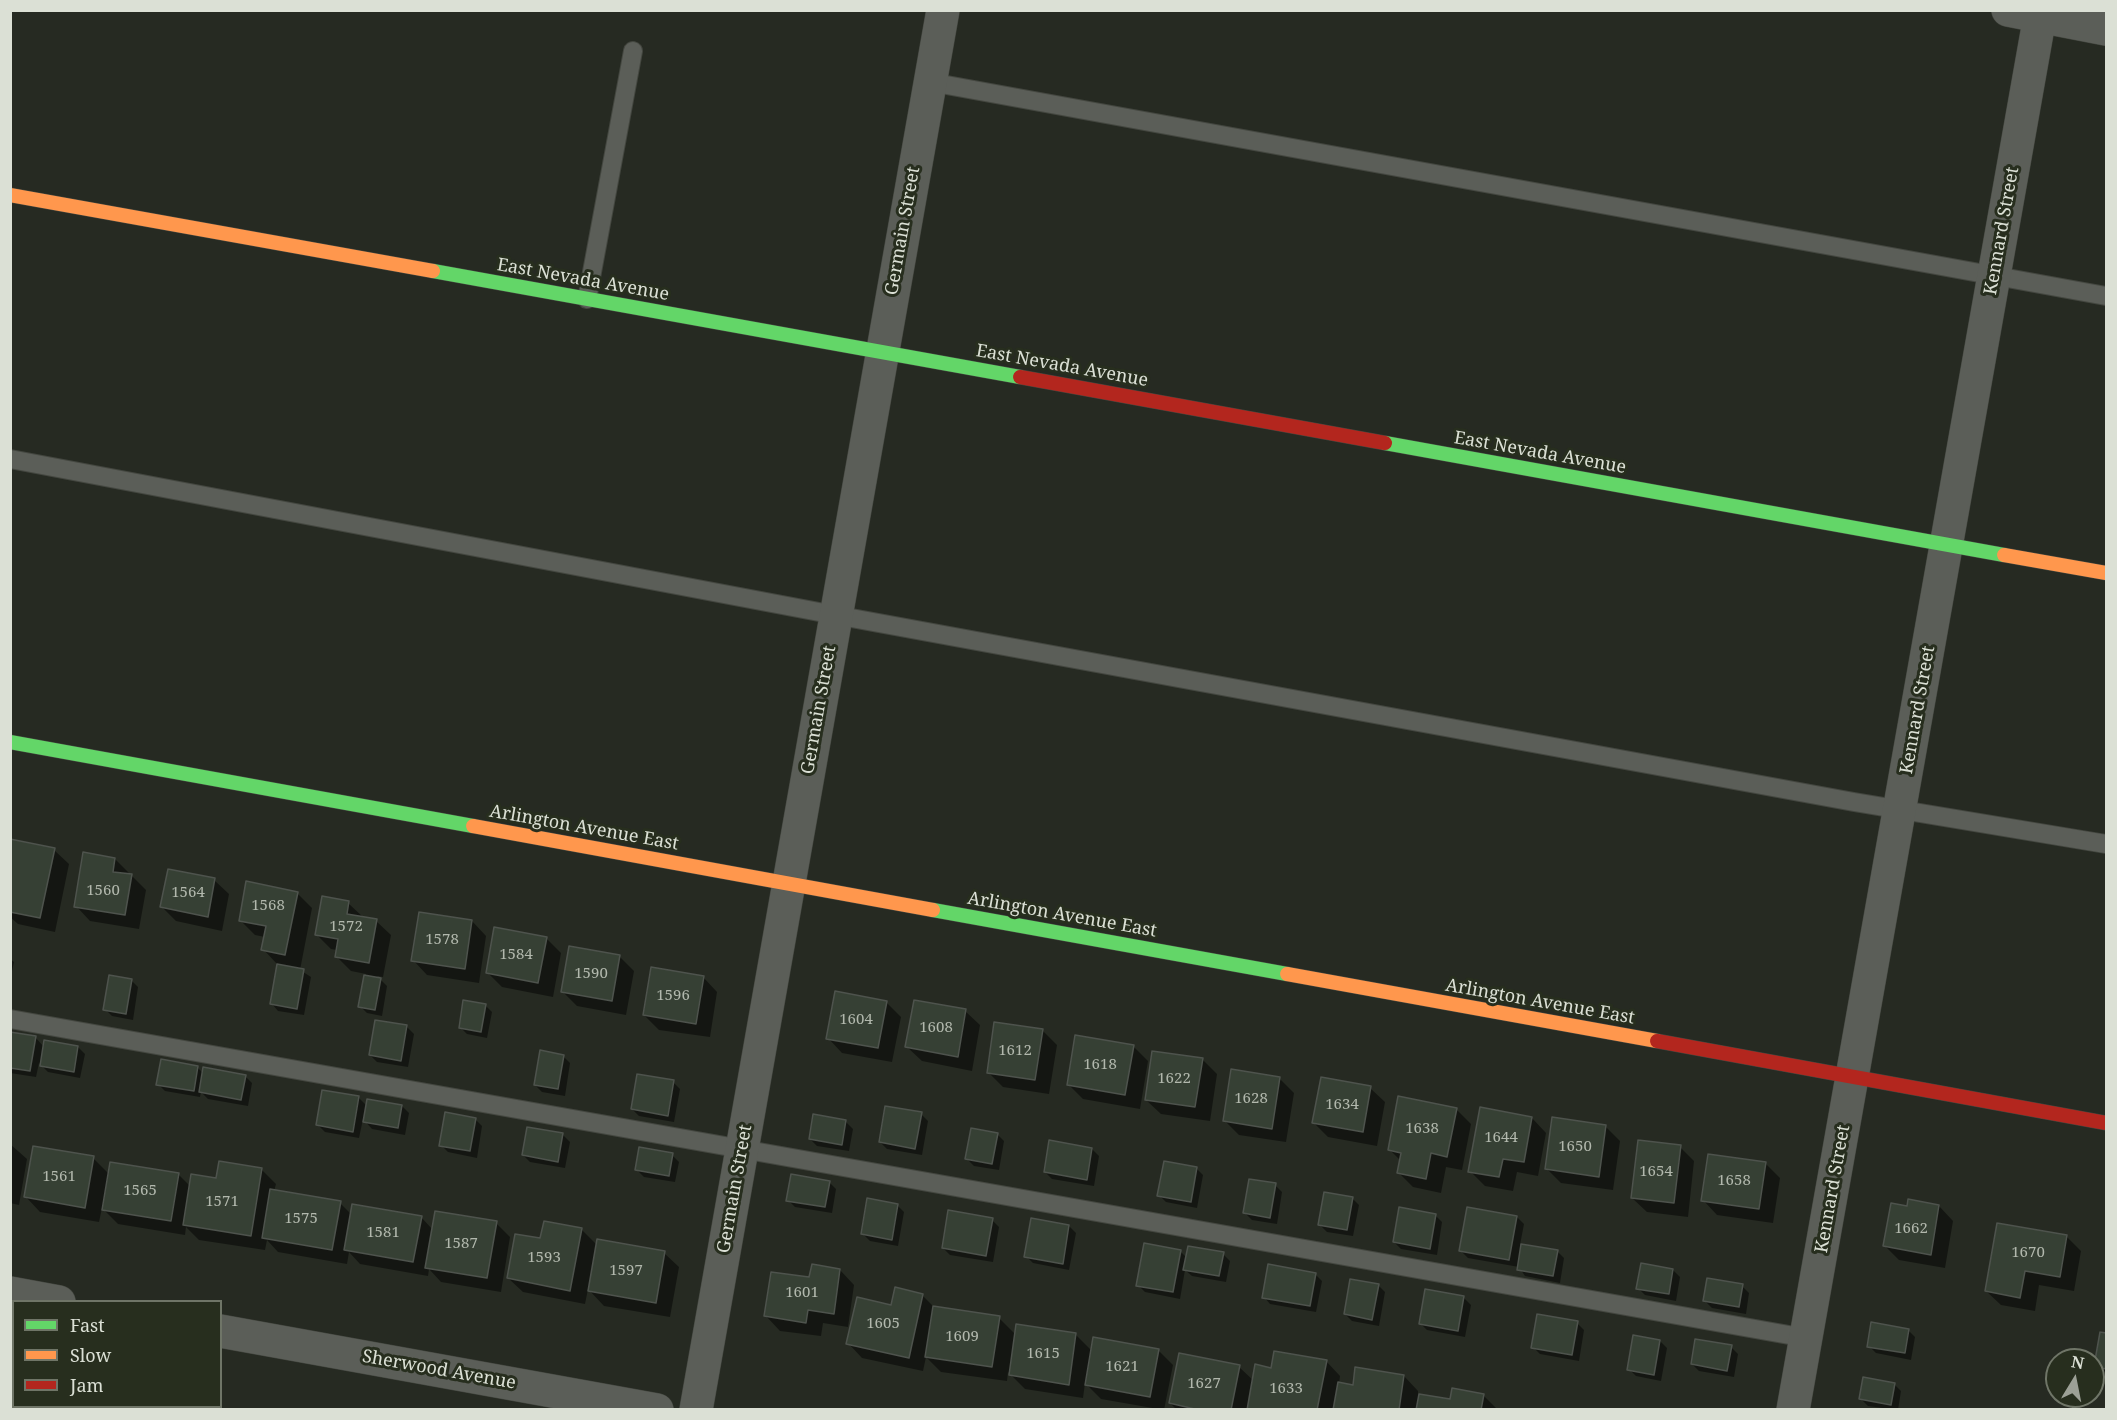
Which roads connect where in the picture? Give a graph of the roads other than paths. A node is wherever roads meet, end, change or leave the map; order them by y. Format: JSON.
{"nodes":[{"id":1,"x":942,"y":10,"type":"edge"},
{"id":2,"x":2008,"y":10,"type":"edge"},
{"id":3,"x":2041,"y":13,"type":"edge"},
{"id":4,"x":2106,"y":29,"type":"edge"},
{"id":5,"x":633,"y":51,"type":"dead end"},
{"id":6,"x":930,"y":82,"type":"junction"},
{"id":7,"x":10,"y":195,"type":"edge"},
{"id":8,"x":1995,"y":275,"type":"junction"},
{"id":9,"x":2106,"y":296,"type":"edge"},
{"id":10,"x":587,"y":299,"type":"junction"},
{"id":11,"x":882,"y":352,"type":"junction"},
{"id":12,"x":10,"y":459,"type":"edge"},
{"id":13,"x":1947,"y":544,"type":"junction"},
{"id":14,"x":2106,"y":573,"type":"edge"},
{"id":15,"x":835,"y":615,"type":"junction"},
{"id":16,"x":10,"y":742,"type":"edge"},
{"id":17,"x":1900,"y":809,"type":"junction"},
{"id":18,"x":2106,"y":844,"type":"edge"},
{"id":19,"x":788,"y":884,"type":"junction"},
{"id":20,"x":10,"y":1019,"type":"edge"},
{"id":21,"x":1853,"y":1077,"type":"junction"},
{"id":22,"x":2106,"y":1123,"type":"edge"},
{"id":23,"x":742,"y":1149,"type":"junction"},
{"id":24,"x":10,"y":1293,"type":"edge"},
{"id":25,"x":48,"y":1300,"type":"edge"},
{"id":26,"x":222,"y":1331,"type":"edge"},
{"id":27,"x":1806,"y":1338,"type":"junction"},
{"id":28,"x":657,"y":1410,"type":"edge"},
{"id":29,"x":696,"y":1410,"type":"edge"},
{"id":30,"x":1793,"y":1410,"type":"edge"}],
"edges":[{"from":1,"to":6,"type":"street","name":"Germain Street"},
{"from":2,"to":3,"type":"street"},
{"from":3,"to":4,"type":"street"},
{"from":3,"to":8,"type":"street","name":"Kennard Street"},
{"from":5,"to":10,"type":"lane"},
{"from":6,"to":8,"type":"lane"},
{"from":6,"to":11,"type":"street","name":"Germain Street"},
{"from":7,"to":10,"type":"street","name":"East Nevada Avenue"},
{"from":8,"to":9,"type":"lane"},
{"from":8,"to":13,"type":"street","name":"Kennard Street"},
{"from":10,"to":11,"type":"street","name":"East Nevada Avenue"},
{"from":11,"to":13,"type":"street","name":"East Nevada Avenue"},
{"from":11,"to":15,"type":"street","name":"Germain Street"},
{"from":12,"to":15,"type":"lane"},
{"from":13,"to":14,"type":"street","name":"East Nevada Avenue"},
{"from":13,"to":17,"type":"street","name":"Kennard Street"},
{"from":15,"to":17,"type":"lane"},
{"from":15,"to":19,"type":"street","name":"Germain Street"},
{"from":16,"to":19,"type":"street","name":"Arlington Avenue East"},
{"from":17,"to":18,"type":"lane"},
{"from":17,"to":21,"type":"street","name":"Kennard Street"},
{"from":19,"to":21,"type":"street","name":"Arlington Avenue East"},
{"from":19,"to":23,"type":"street","name":"Germain Street"},
{"from":20,"to":23,"type":"lane"},
{"from":21,"to":22,"type":"street","name":"Arlington Avenue East"},
{"from":21,"to":27,"type":"street","name":"Kennard Street"},
{"from":23,"to":27,"type":"lane"},
{"from":23,"to":29,"type":"street","name":"Germain Street"},
{"from":24,"to":25,"type":"street"},
{"from":26,"to":28,"type":"street","name":"Sherwood Avenue"},
{"from":27,"to":30,"type":"street","name":"Kennard Street"}]}
